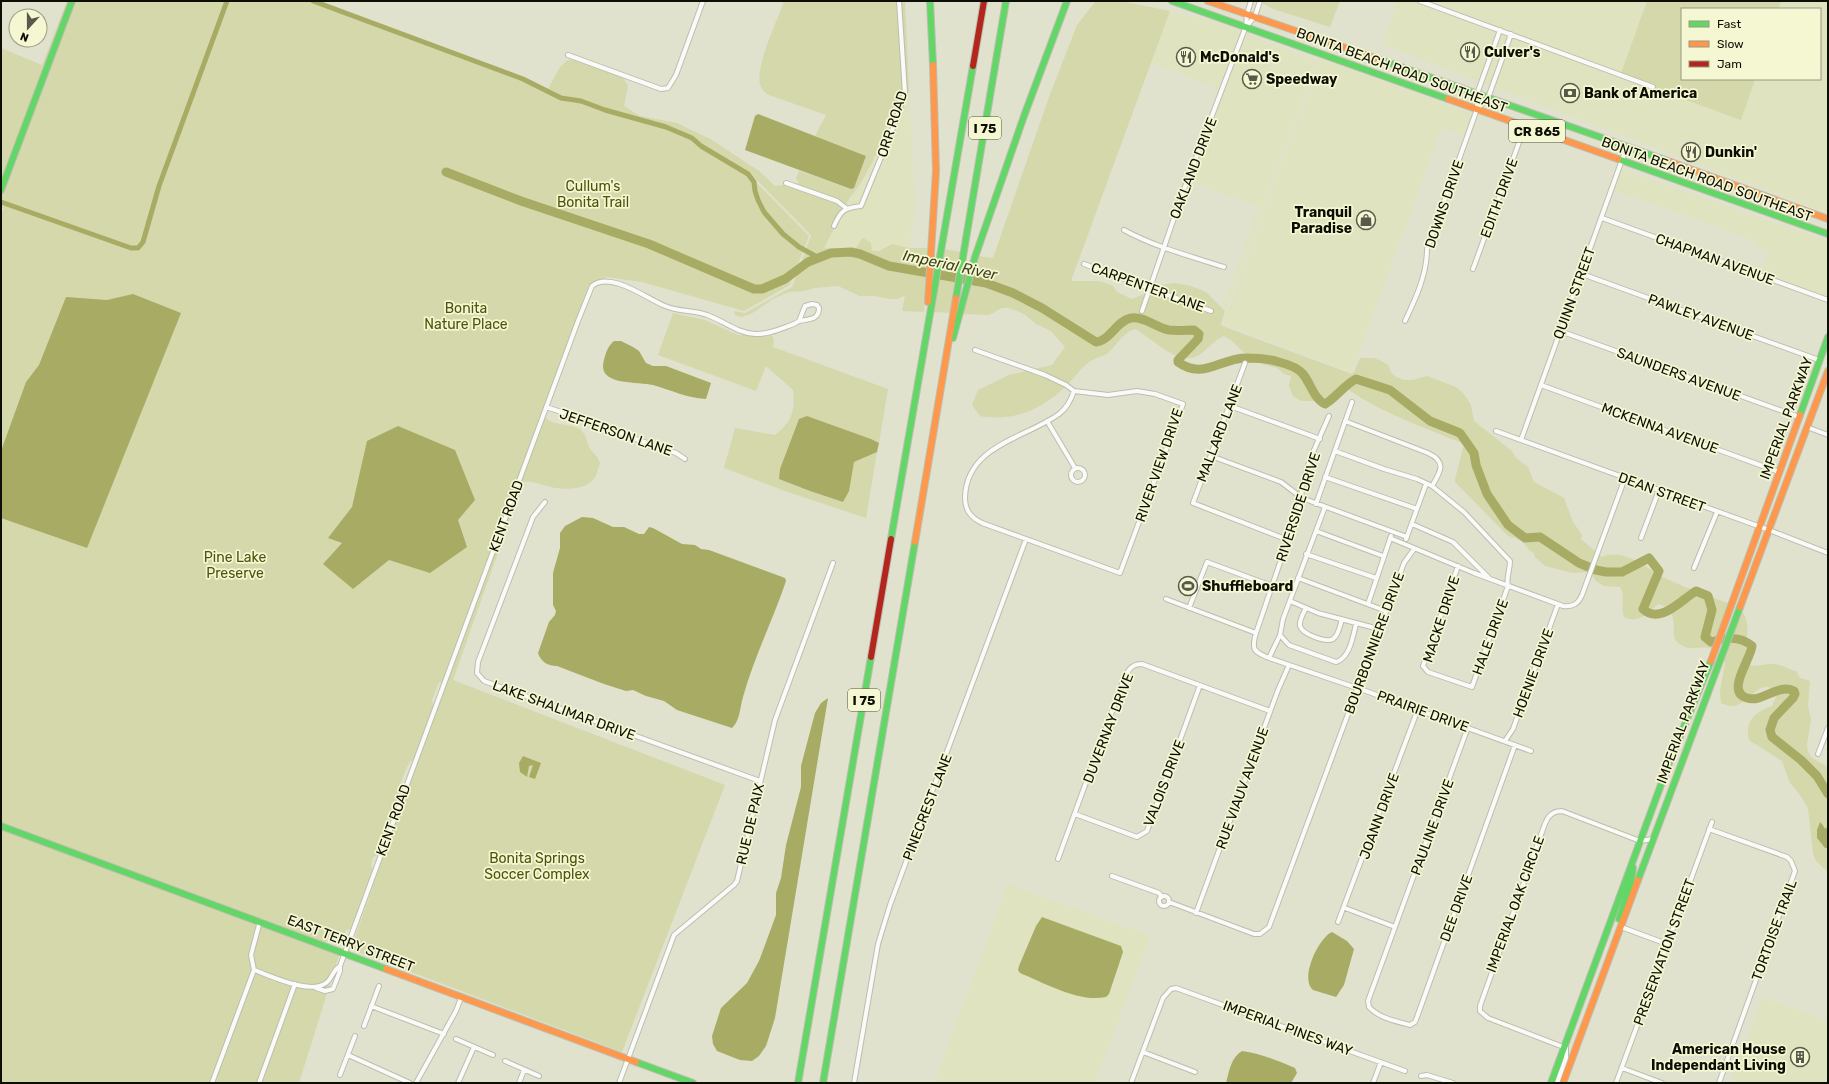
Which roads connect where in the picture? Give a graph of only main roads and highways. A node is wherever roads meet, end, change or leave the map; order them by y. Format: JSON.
{"nodes":[{"id":1,"x":72,"y":1,"type":"edge"},
{"id":2,"x":930,"y":1,"type":"edge"},
{"id":3,"x":984,"y":1,"type":"edge"},
{"id":4,"x":1006,"y":1,"type":"edge"},
{"id":5,"x":1067,"y":1,"type":"edge"},
{"id":6,"x":1172,"y":1,"type":"edge"},
{"id":7,"x":1208,"y":1,"type":"edge"},
{"id":8,"x":1,"y":190,"type":"edge"},
{"id":9,"x":1828,"y":219,"type":"edge"},
{"id":10,"x":1828,"y":234,"type":"edge"},
{"id":11,"x":928,"y":317,"type":"junction"},
{"id":12,"x":955,"y":322,"type":"junction"},
{"id":13,"x":1828,"y":337,"type":"edge"},
{"id":14,"x":1828,"y":370,"type":"edge"},
{"id":15,"x":1,"y":826,"type":"edge"},
{"id":16,"x":1633,"y":861,"type":"junction"},
{"id":17,"x":1620,"y":927,"type":"junction"},
{"id":18,"x":1606,"y":934,"type":"junction"},
{"id":19,"x":693,"y":1083,"type":"edge"},
{"id":20,"x":798,"y":1083,"type":"edge"},
{"id":21,"x":823,"y":1083,"type":"edge"},
{"id":22,"x":1551,"y":1083,"type":"edge"},
{"id":23,"x":1563,"y":1083,"type":"edge"}],
"edges":[{"from":1,"to":8,"type":"main road"},
{"from":2,"to":11,"type":"main road"},
{"from":3,"to":11,"type":"main road","number":"I 75"},
{"from":4,"to":12,"type":"main road","number":"I 75"},
{"from":5,"to":12,"type":"main road"},
{"from":6,"to":10,"type":"main road","name":"BONITA BEACH ROAD SOUTHEAST","number":"CR 865"},
{"from":7,"to":9,"type":"main road","name":"BONITA BEACH ROAD SOUTHEAST","number":"CR 865"},
{"from":11,"to":20,"type":"main road","number":"I 75"},
{"from":12,"to":21,"type":"main road","number":"I 75"},
{"from":13,"to":16,"type":"main road","name":"IMPERIAL PARKWAY"},
{"from":14,"to":17,"type":"main road","name":"IMPERIAL PARKWAY"},
{"from":15,"to":19,"type":"main road","name":"EAST TERRY STREET"},
{"from":16,"to":17,"type":"main road"},
{"from":16,"to":18,"type":"main road","name":"IMPERIAL PARKWAY"},
{"from":17,"to":18,"type":"main road"},
{"from":17,"to":23,"type":"main road","name":"IMPERIAL PARKWAY"},
{"from":18,"to":22,"type":"main road","name":"IMPERIAL PARKWAY"}]}
